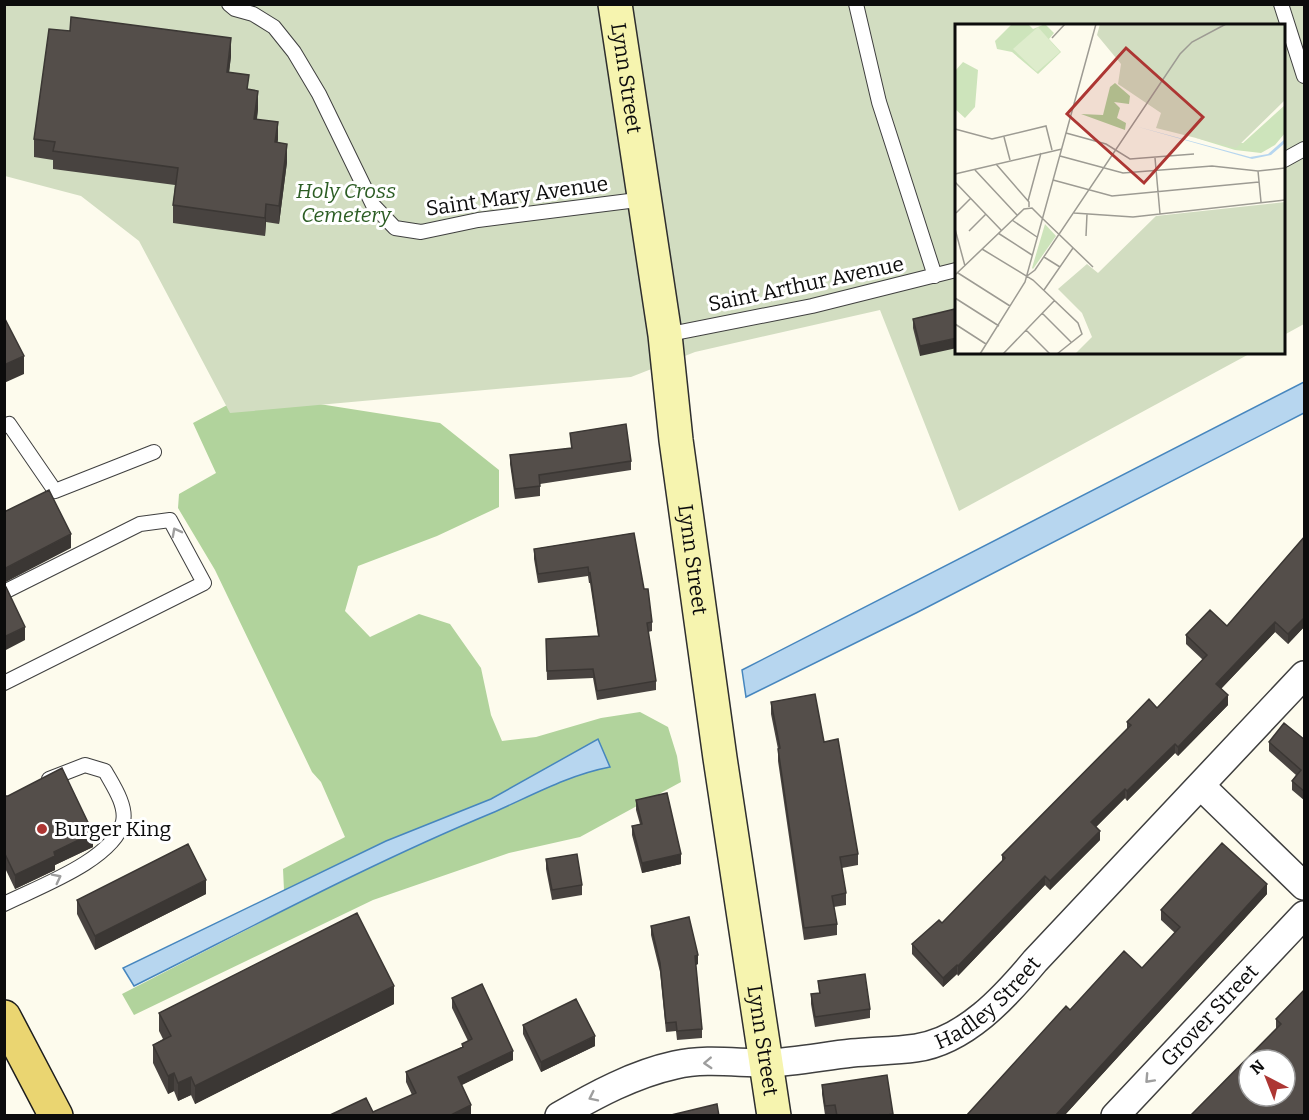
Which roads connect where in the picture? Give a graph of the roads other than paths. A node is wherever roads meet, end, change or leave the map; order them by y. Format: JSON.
{"nodes":[{"id":1,"x":229,"y":4,"type":"edge"},
{"id":2,"x":615,"y":4,"type":"edge"},
{"id":3,"x":856,"y":4,"type":"edge"},
{"id":4,"x":1281,"y":4,"type":"edge"},
{"id":5,"x":1305,"y":76,"type":"edge"},
{"id":6,"x":1305,"y":149,"type":"edge"},
{"id":7,"x":1285,"y":159,"type":"edge"},
{"id":8,"x":645,"y":199,"type":"junction"},
{"id":9,"x":955,"y":271,"type":"edge"},
{"id":10,"x":935,"y":276,"type":"junction"},
{"id":11,"x":664,"y":336,"type":"junction"},
{"id":12,"x":4,"y":426,"type":"edge"},
{"id":13,"x":154,"y":452,"type":"dead end"},
{"id":14,"x":4,"y":592,"type":"edge"},
{"id":15,"x":1305,"y":675,"type":"edge"},
{"id":16,"x":4,"y":683,"type":"edge"},
{"id":17,"x":36,"y":785,"type":"edge"},
{"id":18,"x":1201,"y":786,"type":"junction"},
{"id":19,"x":1305,"y":886,"type":"edge"},
{"id":20,"x":4,"y":904,"type":"edge"},
{"id":21,"x":1305,"y":915,"type":"edge"},
{"id":22,"x":4,"y":1017,"type":"edge"},
{"id":23,"x":767,"y":1063,"type":"junction"},
{"id":24,"x":56,"y":1116,"type":"edge"},
{"id":25,"x":559,"y":1116,"type":"edge"},
{"id":26,"x":774,"y":1116,"type":"edge"},
{"id":27,"x":1115,"y":1116,"type":"edge"}],
"edges":[{"from":1,"to":8,"type":"lane","name":"Saint Mary Avenue"},
{"from":2,"to":8,"type":"main road","name":"Lynn Street"},
{"from":3,"to":10,"type":"lane"},
{"from":4,"to":5,"type":"lane"},
{"from":6,"to":7,"type":"lane"},
{"from":8,"to":11,"type":"main road","name":"Lynn Street"},
{"from":9,"to":10,"type":"lane","name":"Saint Arthur Avenue"},
{"from":10,"to":11,"type":"lane","name":"Saint Arthur Avenue"},
{"from":11,"to":23,"type":"main road","name":"Lynn Street"},
{"from":12,"to":13,"type":"lane"},
{"from":16,"to":14,"type":"lane","one_way":true},
{"from":15,"to":18,"type":"street","name":"Hadley Street"},
{"from":20,"to":17,"type":"lane","one_way":true},
{"from":18,"to":19,"type":"street"},
{"from":18,"to":23,"type":"street","name":"Hadley Street"},
{"from":21,"to":27,"type":"street","name":"Grover Street","one_way":true},
{"from":22,"to":24,"type":"main road"},
{"from":23,"to":25,"type":"street","name":"Hadley Street","one_way":true},
{"from":23,"to":26,"type":"main road","name":"Lynn Street"}]}
